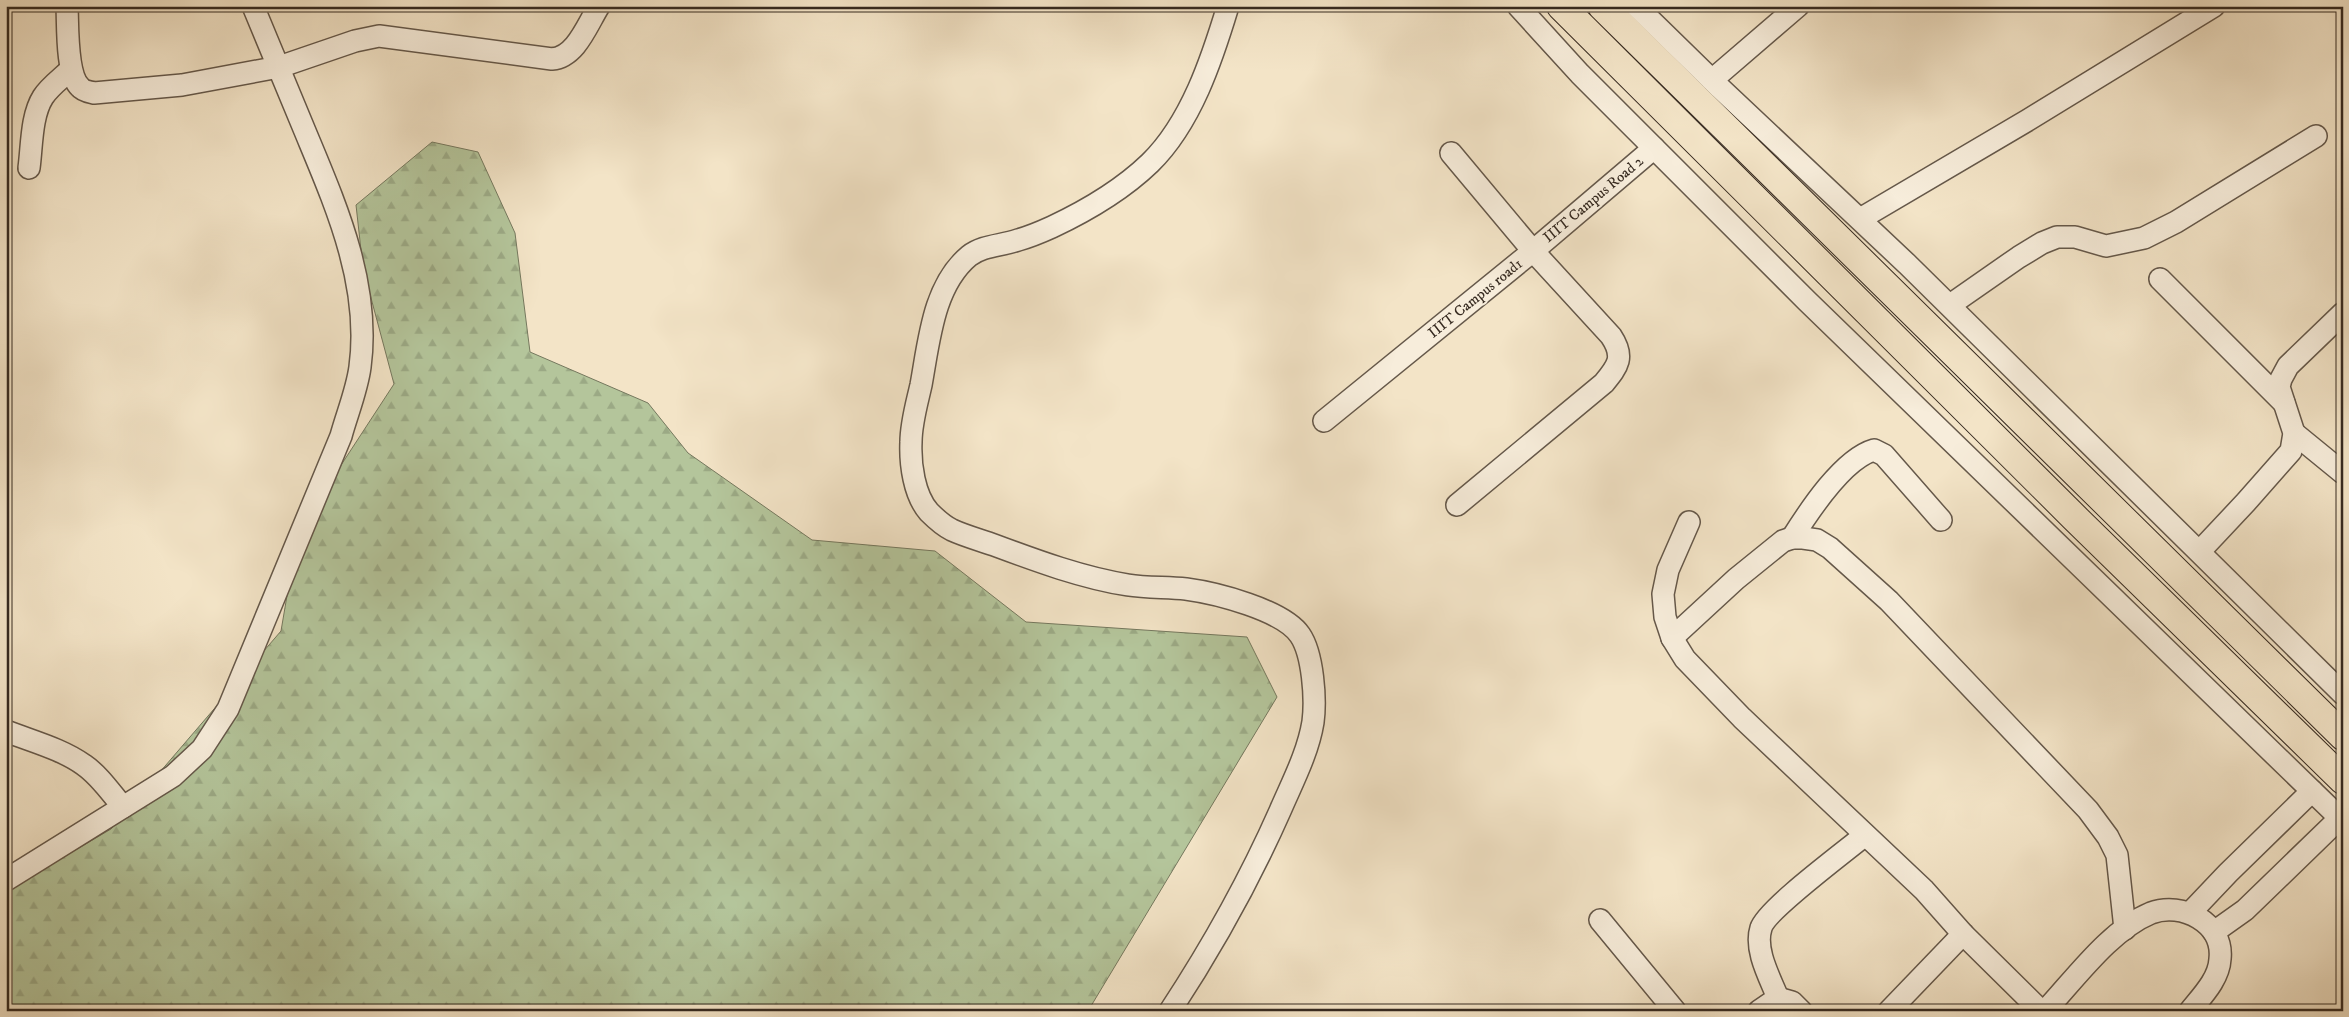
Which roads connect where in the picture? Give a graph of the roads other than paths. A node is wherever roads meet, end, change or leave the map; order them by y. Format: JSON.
{"nodes":[{"id":1,"x":67,"y":6,"type":"edge"},
{"id":2,"x":253,"y":6,"type":"edge"},
{"id":3,"x":599,"y":6,"type":"edge"},
{"id":4,"x":1228,"y":6,"type":"edge"},
{"id":5,"x":1518,"y":6,"type":"edge"},
{"id":6,"x":1561,"y":6,"type":"edge"},
{"id":7,"x":1602,"y":6,"type":"edge"},
{"id":8,"x":1636,"y":6,"type":"edge"},
{"id":9,"x":1798,"y":6,"type":"edge"},
{"id":10,"x":2214,"y":6,"type":"edge"},
{"id":11,"x":279,"y":67,"type":"junction"},
{"id":12,"x":71,"y":69,"type":"junction"},
{"id":13,"x":1712,"y":80,"type":"junction"},
{"id":14,"x":2316,"y":136,"type":"dead end"},
{"id":15,"x":1654,"y":148,"type":"junction"},
{"id":16,"x":1451,"y":153,"type":"dead end"},
{"id":17,"x":30,"y":168,"type":"dead end"},
{"id":18,"x":1860,"y":219,"type":"junction"},
{"id":19,"x":1533,"y":251,"type":"junction"},
{"id":20,"x":2160,"y":279,"type":"dead end"},
{"id":21,"x":1950,"y":305,"type":"junction"},
{"id":22,"x":2343,"y":313,"type":"edge"},
{"id":23,"x":2284,"y":403,"type":"junction"},
{"id":24,"x":1324,"y":422,"type":"dead end"},
{"id":25,"x":2294,"y":434,"type":"junction"},
{"id":26,"x":2343,"y":473,"type":"edge"},
{"id":27,"x":1456,"y":505,"type":"dead end"},
{"id":28,"x":1941,"y":520,"type":"dead end"},
{"id":29,"x":1689,"y":522,"type":"dead end"},
{"id":30,"x":1792,"y":538,"type":"junction"},
{"id":31,"x":2200,"y":551,"type":"junction"},
{"id":32,"x":1672,"y":638,"type":"junction"},
{"id":33,"x":2343,"y":694,"type":"edge"},
{"id":34,"x":6,"y":731,"type":"edge"},
{"id":35,"x":2343,"y":736,"type":"edge"},
{"id":36,"x":2343,"y":780,"type":"edge"},
{"id":37,"x":2312,"y":790,"type":"junction"},
{"id":38,"x":123,"y":807,"type":"junction"},
{"id":39,"x":2342,"y":819,"type":"edge"},
{"id":40,"x":1865,"y":834,"type":"junction"},
{"id":41,"x":6,"y":880,"type":"edge"},
{"id":42,"x":2191,"y":912,"type":"junction"},
{"id":43,"x":1600,"y":920,"type":"dead end"},
{"id":44,"x":2125,"y":929,"type":"junction"},
{"id":45,"x":2214,"y":932,"type":"junction"},
{"id":46,"x":1963,"y":934,"type":"junction"},
{"id":47,"x":1778,"y":998,"type":"junction"},
{"id":48,"x":1170,"y":1011,"type":"edge"},
{"id":49,"x":1675,"y":1011,"type":"edge"},
{"id":50,"x":1759,"y":1011,"type":"edge"},
{"id":51,"x":1801,"y":1011,"type":"edge"},
{"id":52,"x":1889,"y":1011,"type":"edge"},
{"id":53,"x":2041,"y":1011,"type":"edge"},
{"id":54,"x":2045,"y":1011,"type":"edge"},
{"id":55,"x":2190,"y":1011,"type":"edge"}],
"edges":[{"from":1,"to":12,"type":"street"},
{"from":2,"to":11,"type":"street"},
{"from":3,"to":11,"type":"street"},
{"from":4,"to":48,"type":"street"},
{"from":5,"to":15,"type":"street"},
{"from":6,"to":36,"type":"highway"},
{"from":7,"to":35,"type":"highway"},
{"from":8,"to":13,"type":"street"},
{"from":9,"to":13,"type":"street"},
{"from":10,"to":18,"type":"street"},
{"from":11,"to":12,"type":"street"},
{"from":11,"to":38,"type":"street"},
{"from":12,"to":17,"type":"street"},
{"from":13,"to":18,"type":"street"},
{"from":14,"to":21,"type":"street"},
{"from":15,"to":19,"type":"street","name":"IIIT Campus Road 2"},
{"from":15,"to":37,"type":"street"},
{"from":16,"to":19,"type":"street"},
{"from":18,"to":21,"type":"street"},
{"from":19,"to":24,"type":"street","name":"IIIT Campus road1"},
{"from":19,"to":27,"type":"street","name":"IIIT Campus road1"},
{"from":20,"to":23,"type":"street"},
{"from":21,"to":31,"type":"street"},
{"from":22,"to":23,"type":"street"},
{"from":23,"to":25,"type":"street"},
{"from":25,"to":26,"type":"street"},
{"from":25,"to":31,"type":"street"},
{"from":28,"to":30,"type":"street"},
{"from":29,"to":32,"type":"street"},
{"from":30,"to":32,"type":"street"},
{"from":30,"to":44,"type":"street"},
{"from":31,"to":33,"type":"street"},
{"from":32,"to":40,"type":"street"},
{"from":34,"to":38,"type":"street"},
{"from":37,"to":39,"type":"street"},
{"from":37,"to":42,"type":"street"},
{"from":38,"to":41,"type":"street"},
{"from":39,"to":45,"type":"street"},
{"from":40,"to":46,"type":"street"},
{"from":40,"to":47,"type":"street"},
{"from":42,"to":44,"type":"street"},
{"from":42,"to":45,"type":"street"},
{"from":43,"to":49,"type":"street"},
{"from":44,"to":54,"type":"street"},
{"from":45,"to":55,"type":"street"},
{"from":46,"to":52,"type":"street"},
{"from":46,"to":53,"type":"street"},
{"from":47,"to":50,"type":"street"},
{"from":47,"to":51,"type":"street"}]}
